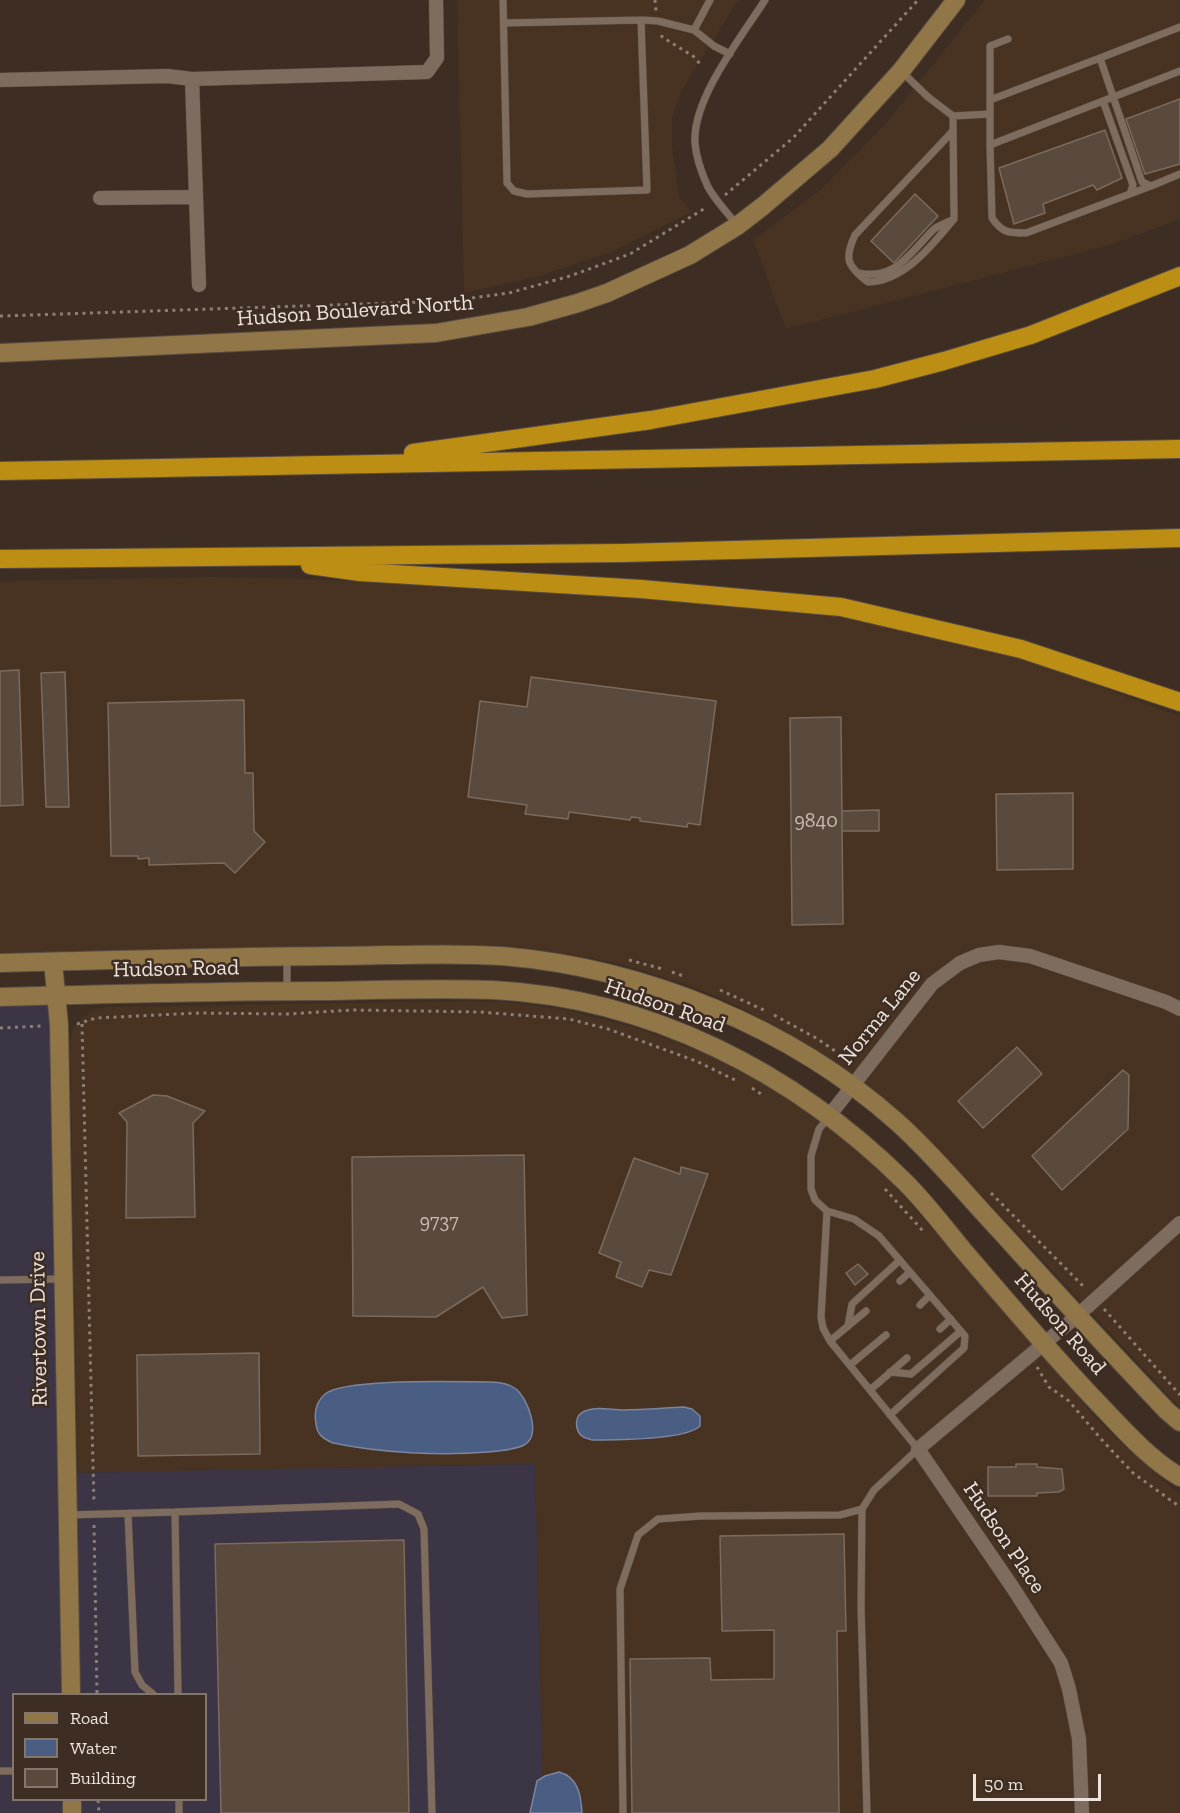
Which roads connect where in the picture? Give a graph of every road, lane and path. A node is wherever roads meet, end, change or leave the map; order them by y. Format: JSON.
{"nodes":[{"id":1,"x":436,"y":0,"type":"edge"},
{"id":2,"x":503,"y":0,"type":"edge"},
{"id":3,"x":710,"y":0,"type":"edge"},
{"id":4,"x":765,"y":0,"type":"edge"},
{"id":5,"x":918,"y":0,"type":"edge"},
{"id":6,"x":956,"y":0,"type":"edge"},
{"id":7,"x":641,"y":20,"type":"junction"},
{"id":8,"x":504,"y":23,"type":"junction"},
{"id":9,"x":1180,"y":27,"type":"edge"},
{"id":10,"x":694,"y":30,"type":"junction"},
{"id":11,"x":1008,"y":39,"type":"dead end"},
{"id":12,"x":730,"y":54,"type":"junction"},
{"id":13,"x":1100,"y":58,"type":"junction"},
{"id":14,"x":901,"y":71,"type":"junction"},
{"id":15,"x":1180,"y":71,"type":"edge"},
{"id":16,"x":192,"y":78,"type":"junction"},
{"id":17,"x":0,"y":80,"type":"edge"},
{"id":18,"x":1114,"y":97,"type":"junction"},
{"id":19,"x":990,"y":100,"type":"junction"},
{"id":20,"x":1103,"y":101,"type":"junction"},
{"id":21,"x":990,"y":114,"type":"junction"},
{"id":22,"x":953,"y":116,"type":"junction"},
{"id":23,"x":953,"y":131,"type":"junction"},
{"id":24,"x":990,"y":145,"type":"junction"},
{"id":25,"x":1180,"y":174,"type":"edge"},
{"id":26,"x":1151,"y":186,"type":"junction"},
{"id":27,"x":1130,"y":194,"type":"junction"},
{"id":28,"x":196,"y":197,"type":"junction"},
{"id":29,"x":100,"y":198,"type":"dead end"},
{"id":30,"x":718,"y":201,"type":"junction"},
{"id":31,"x":737,"y":226,"type":"junction"},
{"id":32,"x":1180,"y":276,"type":"edge"},
{"id":33,"x":198,"y":285,"type":"dead end"},
{"id":34,"x":0,"y":316,"type":"edge"},
{"id":35,"x":0,"y":353,"type":"edge"},
{"id":36,"x":1180,"y":449,"type":"edge"},
{"id":37,"x":331,"y":464,"type":"junction"},
{"id":38,"x":0,"y":471,"type":"edge"},
{"id":39,"x":1180,"y":538,"type":"edge"},
{"id":40,"x":236,"y":556,"type":"junction"},
{"id":41,"x":0,"y":559,"type":"edge"},
{"id":42,"x":1180,"y":702,"type":"edge"},
{"id":43,"x":287,"y":956,"type":"junction"},
{"id":44,"x":53,"y":962,"type":"junction"},
{"id":45,"x":0,"y":963,"type":"edge"},
{"id":46,"x":287,"y":991,"type":"junction"},
{"id":47,"x":56,"y":996,"type":"junction"},
{"id":48,"x":0,"y":997,"type":"edge"},
{"id":49,"x":1180,"y":1009,"type":"edge"},
{"id":50,"x":0,"y":1028,"type":"edge"},
{"id":51,"x":27,"y":1028,"type":"dead end"},
{"id":52,"x":852,"y":1086,"type":"junction"},
{"id":53,"x":772,"y":1100,"type":"dead end"},
{"id":54,"x":830,"y":1116,"type":"junction"},
{"id":55,"x":879,"y":1183,"type":"dead end"},
{"id":56,"x":827,"y":1211,"type":"junction"},
{"id":57,"x":1180,"y":1223,"type":"edge"},
{"id":58,"x":930,"y":1239,"type":"dead end"},
{"id":59,"x":900,"y":1260,"type":"junction"},
{"id":60,"x":910,"y":1272,"type":"junction"},
{"id":61,"x":0,"y":1280,"type":"edge"},
{"id":62,"x":62,"y":1280,"type":"junction"},
{"id":63,"x":900,"y":1281,"type":"dead end"},
{"id":64,"x":930,"y":1295,"type":"junction"},
{"id":65,"x":920,"y":1305,"type":"dead end"},
{"id":66,"x":866,"y":1311,"type":"dead end"},
{"id":67,"x":1077,"y":1316,"type":"junction"},
{"id":68,"x":951,"y":1319,"type":"junction"},
{"id":69,"x":848,"y":1326,"type":"junction"},
{"id":70,"x":940,"y":1329,"type":"dead end"},
{"id":71,"x":1122,"y":1329,"type":"dead end"},
{"id":72,"x":961,"y":1331,"type":"junction"},
{"id":73,"x":886,"y":1335,"type":"dead end"},
{"id":74,"x":830,"y":1341,"type":"junction"},
{"id":75,"x":1045,"y":1343,"type":"junction"},
{"id":76,"x":907,"y":1358,"type":"dead end"},
{"id":77,"x":850,"y":1365,"type":"junction"},
{"id":78,"x":890,"y":1372,"type":"junction"},
{"id":79,"x":1046,"y":1383,"type":"dead end"},
{"id":80,"x":870,"y":1390,"type":"junction"},
{"id":81,"x":1180,"y":1395,"type":"edge"},
{"id":82,"x":890,"y":1415,"type":"junction"},
{"id":83,"x":1180,"y":1422,"type":"edge"},
{"id":84,"x":918,"y":1449,"type":"junction"},
{"id":85,"x":1180,"y":1477,"type":"edge"},
{"id":86,"x":1180,"y":1507,"type":"edge"},
{"id":87,"x":862,"y":1509,"type":"junction"},
{"id":88,"x":175,"y":1512,"type":"junction"},
{"id":89,"x":94,"y":1514,"type":"junction"},
{"id":90,"x":128,"y":1514,"type":"junction"},
{"id":91,"x":68,"y":1515,"type":"junction"},
{"id":92,"x":71,"y":1693,"type":"edge"},
{"id":93,"x":97,"y":1693,"type":"edge"},
{"id":94,"x":151,"y":1693,"type":"edge"},
{"id":95,"x":178,"y":1693,"type":"edge"},
{"id":96,"x":432,"y":1813,"type":"edge"},
{"id":97,"x":623,"y":1813,"type":"edge"},
{"id":98,"x":867,"y":1813,"type":"edge"},
{"id":99,"x":1082,"y":1813,"type":"edge"}],
"edges":[{"from":1,"to":16,"type":"street"},
{"from":2,"to":8,"type":"lane"},
{"from":3,"to":10,"type":"lane"},
{"from":4,"to":12,"type":"lane"},
{"from":5,"to":30,"type":"path"},
{"from":6,"to":14,"type":"street","name":"Hudson Boulevard North"},
{"from":7,"to":8,"type":"lane"},
{"from":7,"to":8,"type":"lane"},
{"from":7,"to":10,"type":"lane"},
{"from":9,"to":13,"type":"lane"},
{"from":10,"to":12,"type":"lane"},
{"from":11,"to":19,"type":"lane"},
{"from":12,"to":30,"type":"lane"},
{"from":13,"to":18,"type":"lane"},
{"from":13,"to":19,"type":"lane"},
{"from":14,"to":22,"type":"lane"},
{"from":14,"to":31,"type":"street","name":"Hudson Boulevard North"},
{"from":15,"to":18,"type":"lane"},
{"from":16,"to":17,"type":"street"},
{"from":16,"to":28,"type":"street"},
{"from":18,"to":20,"type":"lane"},
{"from":18,"to":26,"type":"lane"},
{"from":19,"to":21,"type":"lane"},
{"from":20,"to":24,"type":"lane"},
{"from":20,"to":27,"type":"lane"},
{"from":21,"to":22,"type":"lane"},
{"from":21,"to":24,"type":"lane"},
{"from":22,"to":23,"type":"lane"},
{"from":23,"to":23,"type":"lane"},
{"from":24,"to":27,"type":"lane"},
{"from":25,"to":26,"type":"lane"},
{"from":26,"to":27,"type":"lane"},
{"from":28,"to":29,"type":"street"},
{"from":28,"to":33,"type":"street"},
{"from":30,"to":31,"type":"lane"},
{"from":30,"to":34,"type":"path"},
{"from":31,"to":35,"type":"street","name":"Hudson Boulevard North"},
{"from":32,"to":37,"type":"highway"},
{"from":36,"to":37,"type":"highway"},
{"from":37,"to":38,"type":"highway"},
{"from":39,"to":40,"type":"highway"},
{"from":40,"to":41,"type":"highway"},
{"from":40,"to":42,"type":"highway"},
{"from":43,"to":44,"type":"street","name":"Hudson Road"},
{"from":43,"to":46,"type":"lane"},
{"from":43,"to":52,"type":"street","name":"Hudson Road"},
{"from":44,"to":45,"type":"street","name":"Hudson Road"},
{"from":44,"to":47,"type":"street","name":"Rivertown Drive"},
{"from":46,"to":47,"type":"street","name":"Hudson Road"},
{"from":46,"to":54,"type":"street","name":"Hudson Road"},
{"from":47,"to":48,"type":"street","name":"Hudson Road"},
{"from":47,"to":62,"type":"street","name":"Rivertown Drive"},
{"from":49,"to":52,"type":"street","name":"Norma Lane"},
{"from":50,"to":51,"type":"path"},
{"from":52,"to":54,"type":"street","name":"Norma Lane"},
{"from":52,"to":67,"type":"street","name":"Hudson Road"},
{"from":53,"to":89,"type":"path"},
{"from":54,"to":56,"type":"lane"},
{"from":54,"to":75,"type":"street","name":"Hudson Road"},
{"from":55,"to":58,"type":"path"},
{"from":56,"to":59,"type":"lane"},
{"from":56,"to":74,"type":"lane"},
{"from":57,"to":67,"type":"street"},
{"from":59,"to":60,"type":"lane"},
{"from":59,"to":69,"type":"lane"},
{"from":60,"to":63,"type":"lane"},
{"from":60,"to":64,"type":"lane"},
{"from":61,"to":62,"type":"lane"},
{"from":62,"to":91,"type":"street","name":"Rivertown Drive"},
{"from":64,"to":65,"type":"lane"},
{"from":64,"to":68,"type":"lane"},
{"from":66,"to":69,"type":"lane"},
{"from":67,"to":75,"type":"street"},
{"from":67,"to":83,"type":"street","name":"Hudson Road"},
{"from":68,"to":70,"type":"lane"},
{"from":68,"to":72,"type":"lane"},
{"from":69,"to":74,"type":"lane"},
{"from":71,"to":81,"type":"path"},
{"from":72,"to":78,"type":"lane"},
{"from":72,"to":82,"type":"lane"},
{"from":73,"to":77,"type":"lane"},
{"from":74,"to":77,"type":"lane"},
{"from":75,"to":84,"type":"street"},
{"from":75,"to":85,"type":"street","name":"Hudson Road"},
{"from":76,"to":78,"type":"lane"},
{"from":77,"to":80,"type":"lane"},
{"from":78,"to":80,"type":"lane"},
{"from":79,"to":86,"type":"path"},
{"from":80,"to":82,"type":"lane"},
{"from":82,"to":84,"type":"lane"},
{"from":84,"to":87,"type":"lane"},
{"from":84,"to":99,"type":"street","name":"Hudson Place"},
{"from":87,"to":97,"type":"lane"},
{"from":87,"to":98,"type":"lane"},
{"from":88,"to":90,"type":"lane"},
{"from":88,"to":95,"type":"lane"},
{"from":88,"to":96,"type":"lane"},
{"from":89,"to":90,"type":"lane"},
{"from":89,"to":91,"type":"lane"},
{"from":89,"to":93,"type":"path"},
{"from":90,"to":94,"type":"lane"},
{"from":91,"to":92,"type":"street","name":"Rivertown Drive"}]}
